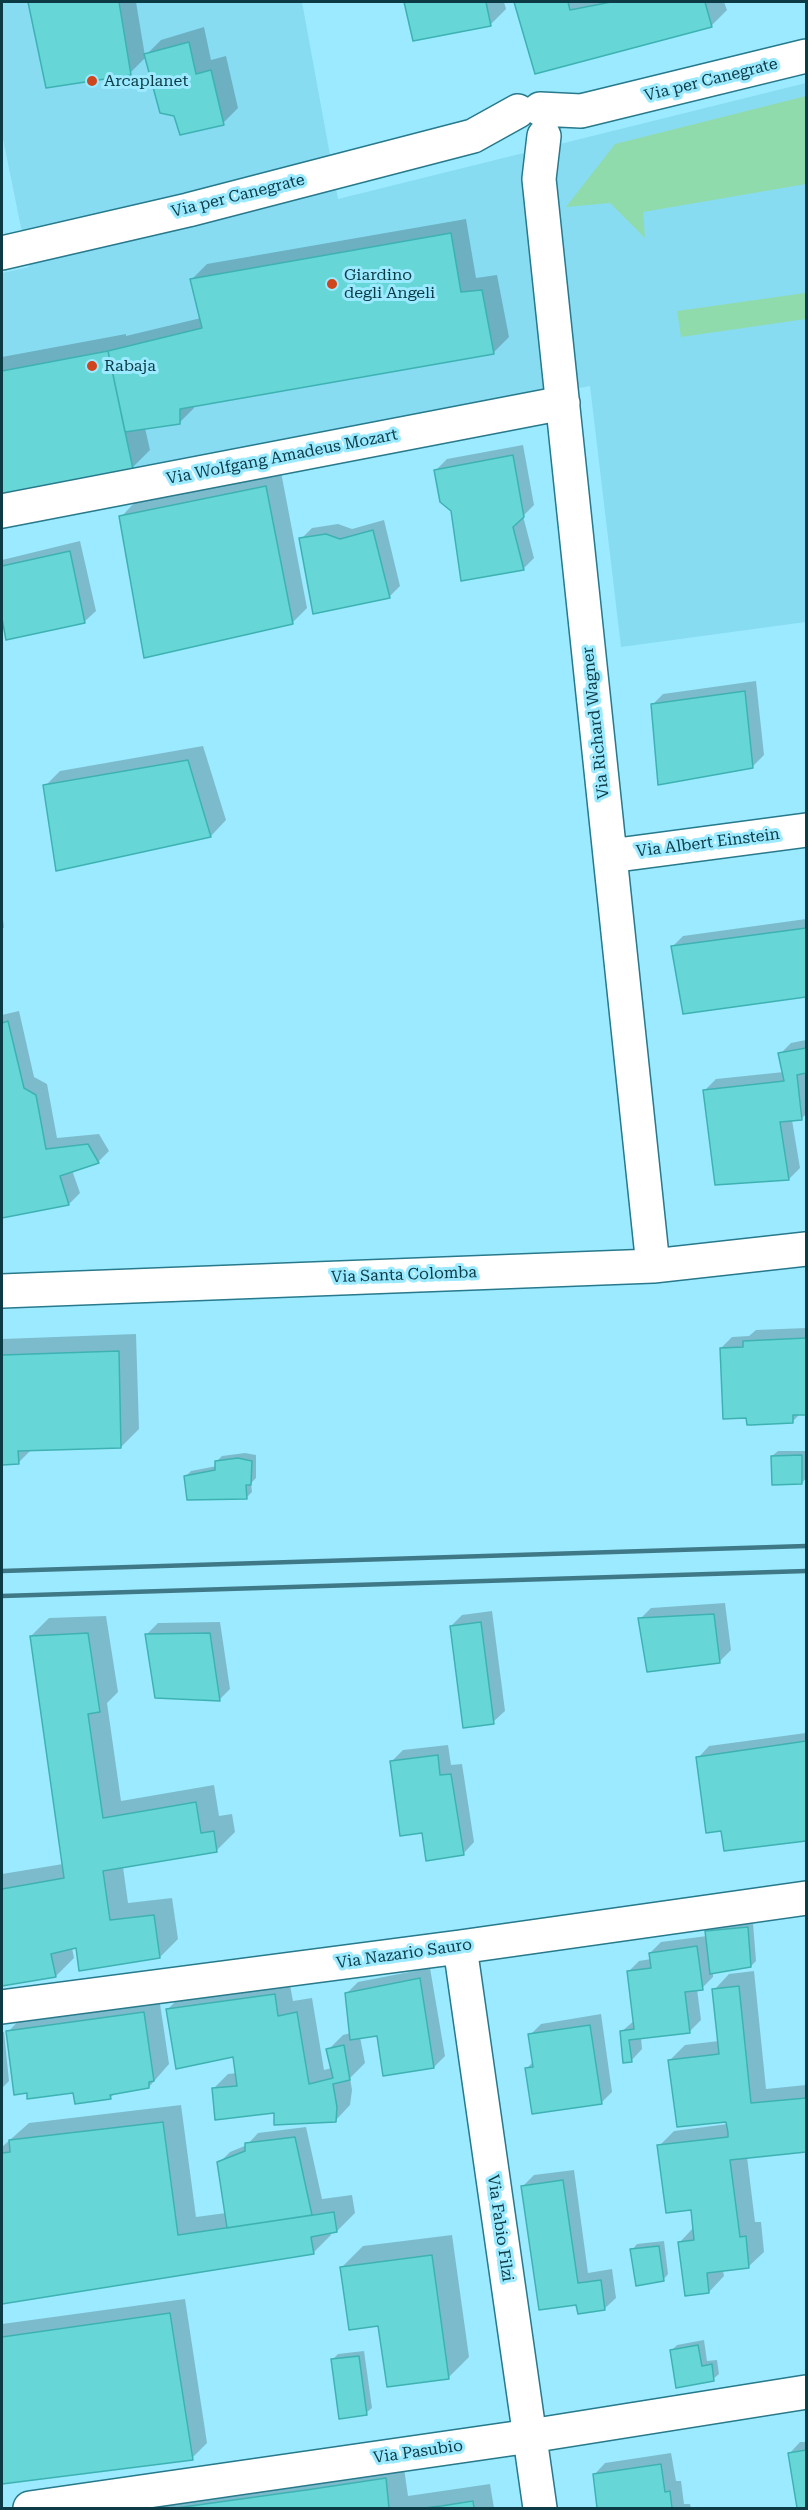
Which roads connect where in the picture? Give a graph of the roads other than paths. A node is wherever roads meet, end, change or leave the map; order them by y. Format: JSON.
{"nodes":[{"id":1,"x":807,"y":56,"type":"edge"},
{"id":2,"x":531,"y":128,"type":"junction"},
{"id":3,"x":2,"y":253,"type":"edge"},
{"id":4,"x":563,"y":404,"type":"junction"},
{"id":5,"x":2,"y":511,"type":"edge"},
{"id":6,"x":807,"y":830,"type":"edge"},
{"id":7,"x":610,"y":856,"type":"junction"},
{"id":8,"x":807,"y":1249,"type":"edge"},
{"id":9,"x":653,"y":1266,"type":"junction"},
{"id":10,"x":2,"y":1290,"type":"edge"},
{"id":11,"x":807,"y":1898,"type":"edge"},
{"id":12,"x":460,"y":1947,"type":"junction"},
{"id":13,"x":2,"y":2007,"type":"edge"},
{"id":14,"x":807,"y":2392,"type":"edge"},
{"id":15,"x":530,"y":2436,"type":"junction"},
{"id":16,"x":30,"y":2508,"type":"edge"},
{"id":17,"x":540,"y":2508,"type":"edge"}],
"edges":[{"from":1,"to":2,"type":"street","name":"Via per Canegrate"},
{"from":2,"to":3,"type":"street","name":"Via per Canegrate"},
{"from":2,"to":4,"type":"street","name":"Via Richard Wagner"},
{"from":4,"to":5,"type":"street","name":"Via Wolfgang Amadeus Mozart"},
{"from":4,"to":7,"type":"street","name":"Via Richard Wagner"},
{"from":6,"to":7,"type":"street","name":"Via Albert Einstein"},
{"from":7,"to":9,"type":"street","name":"Via Richard Wagner"},
{"from":8,"to":9,"type":"street","name":"Via Santa Colomba"},
{"from":9,"to":10,"type":"street","name":"Via Santa Colomba"},
{"from":11,"to":12,"type":"street","name":"Via Nazario Sauro"},
{"from":12,"to":13,"type":"street","name":"Via Nazario Sauro"},
{"from":12,"to":15,"type":"street","name":"Via Fabio Filzi"},
{"from":14,"to":15,"type":"street","name":"Via Pasubio"},
{"from":15,"to":16,"type":"street","name":"Via Pasubio"},
{"from":15,"to":17,"type":"street","name":"Via Fabio Filzi"}]}
